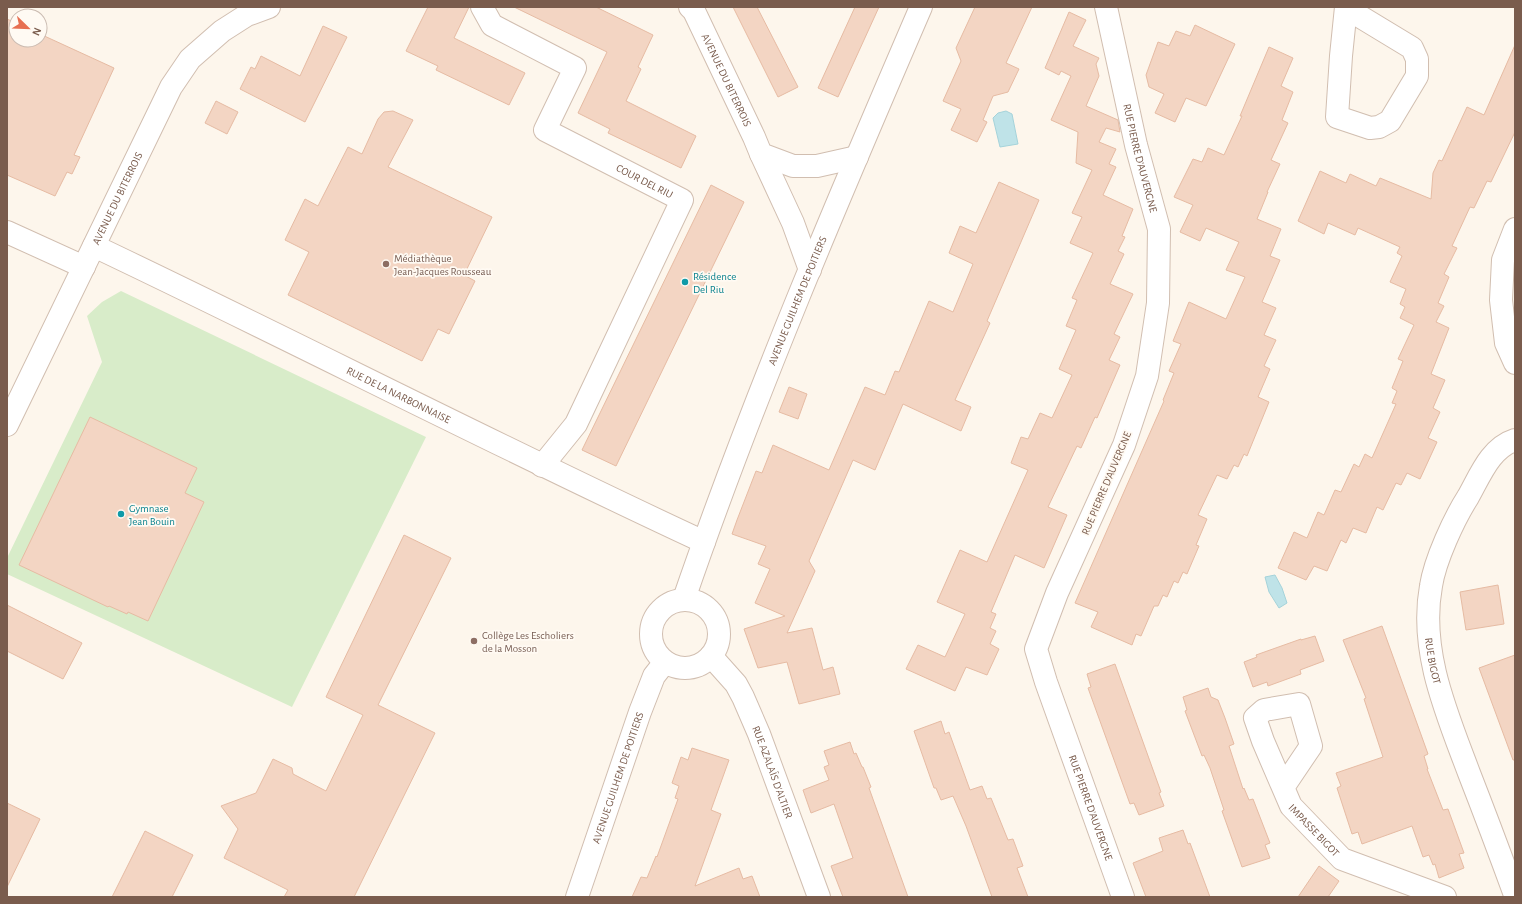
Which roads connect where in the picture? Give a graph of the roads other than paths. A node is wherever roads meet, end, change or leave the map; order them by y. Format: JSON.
{"nodes":[{"id":1,"x":269,"y":7,"type":"edge"},
{"id":2,"x":482,"y":7,"type":"edge"},
{"id":3,"x":690,"y":7,"type":"edge"},
{"id":4,"x":921,"y":7,"type":"edge"},
{"id":5,"x":1106,"y":7,"type":"edge"},
{"id":6,"x":1346,"y":7,"type":"edge"},
{"id":7,"x":761,"y":154,"type":"junction"},
{"id":8,"x":857,"y":157,"type":"junction"},
{"id":9,"x":1515,"y":229,"type":"edge"},
{"id":10,"x":7,"y":232,"type":"edge"},
{"id":11,"x":94,"y":246,"type":"junction"},
{"id":12,"x":84,"y":267,"type":"junction"},
{"id":13,"x":810,"y":270,"type":"junction"},
{"id":14,"x":1515,"y":363,"type":"edge"},
{"id":15,"x":7,"y":425,"type":"edge"},
{"id":16,"x":1515,"y":440,"type":"edge"},
{"id":17,"x":542,"y":466,"type":"junction"},
{"id":18,"x":704,"y":542,"type":"junction"},
{"id":19,"x":684,"y":599,"type":"junction"},
{"id":20,"x":711,"y":656,"type":"junction"},
{"id":21,"x":665,"y":662,"type":"junction"},
{"id":22,"x":1284,"y":786,"type":"dead end"},
{"id":23,"x":1515,"y":895,"type":"edge"},
{"id":24,"x":577,"y":897,"type":"edge"},
{"id":25,"x":819,"y":897,"type":"edge"},
{"id":26,"x":1123,"y":897,"type":"edge"},
{"id":27,"x":1445,"y":897,"type":"edge"}],
"edges":[{"from":1,"to":11,"type":"street","name":"AVENUE DU BITERROIS"},
{"from":2,"to":17,"type":"street","name":"COUR DEL RIU"},
{"from":3,"to":7,"type":"street","name":"AVENUE DU BITERROIS"},
{"from":4,"to":8,"type":"street","name":"AVENUE GUILHEM DE POITIERS"},
{"from":5,"to":26,"type":"street","name":"RUE PIERRE D'AUVERGNE"},
{"from":6,"to":6,"type":"street"},
{"from":7,"to":8,"type":"street"},
{"from":7,"to":13,"type":"street","name":"AVENUE DU BITERROIS"},
{"from":8,"to":13,"type":"street","name":"AVENUE GUILHEM DE POITIERS"},
{"from":9,"to":14,"type":"street"},
{"from":10,"to":12,"type":"street"},
{"from":11,"to":12,"type":"street","name":"AVENUE DU BITERROIS"},
{"from":11,"to":17,"type":"street","name":"RUE DE LA NARBONNAISE"},
{"from":12,"to":15,"type":"street","name":"AVENUE DU BITERROIS"},
{"from":13,"to":18,"type":"street","name":"AVENUE GUILHEM DE POITIERS"},
{"from":16,"to":23,"type":"street","name":"RUE BIGOT"},
{"from":17,"to":18,"type":"street","name":"RUE DE LA NARBONNAISE"},
{"from":18,"to":19,"type":"street","name":"AVENUE GUILHEM DE POITIERS"},
{"from":19,"to":20,"type":"street"},
{"from":19,"to":21,"type":"street"},
{"from":20,"to":21,"type":"street"},
{"from":20,"to":25,"type":"street","name":"RUE AZALAÏS D'ALTIER"},
{"from":21,"to":24,"type":"street","name":"AVENUE GUILHEM DE POITIERS"},
{"from":22,"to":27,"type":"street","name":"IMPASSE BIGOT"}]}
